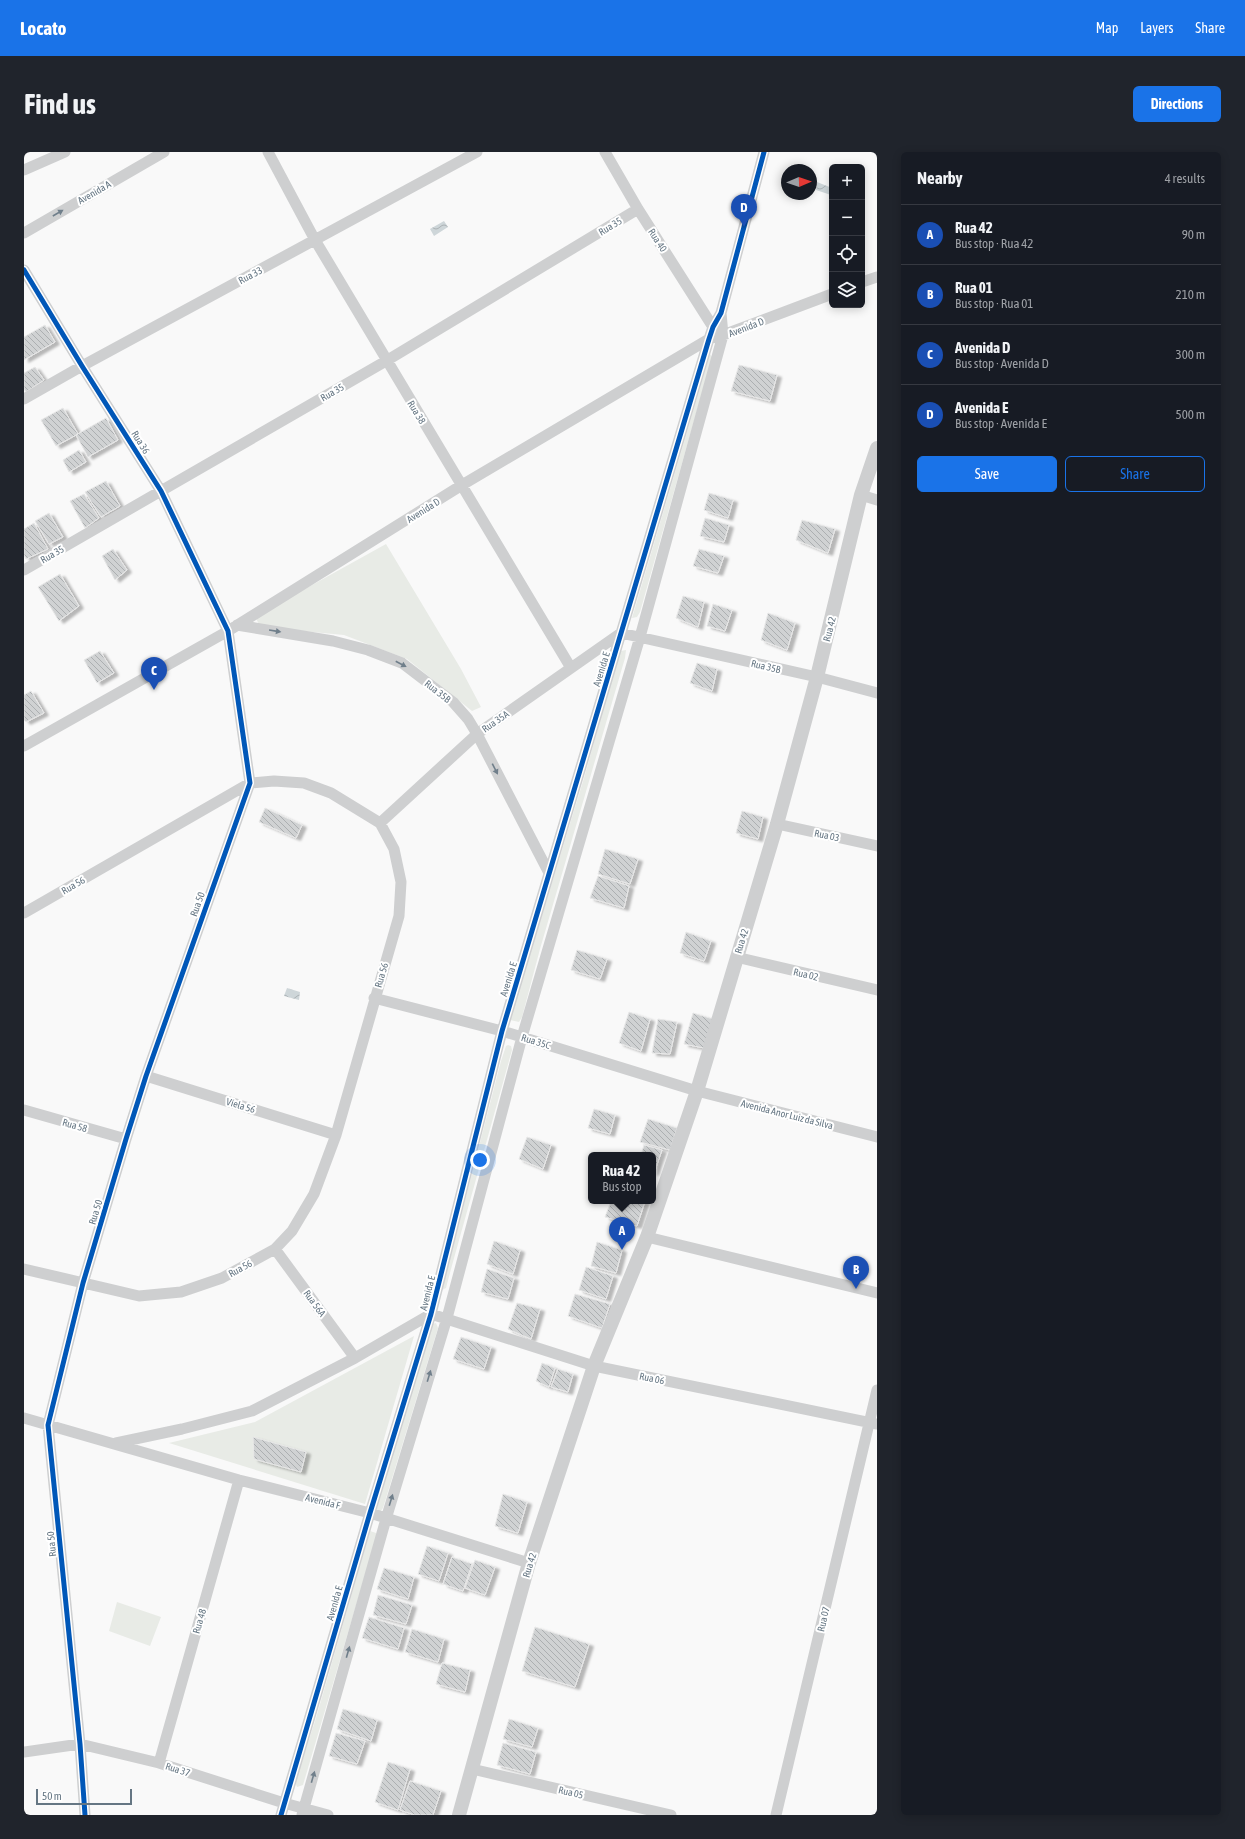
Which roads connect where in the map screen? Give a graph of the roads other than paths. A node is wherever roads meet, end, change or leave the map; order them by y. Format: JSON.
{"nodes":[{"id":1,"x":65,"y":152,"type":"edge"},
{"id":2,"x":164,"y":152,"type":"edge"},
{"id":3,"x":268,"y":152,"type":"edge"},
{"id":4,"x":477,"y":152,"type":"edge"},
{"id":5,"x":606,"y":152,"type":"edge"},
{"id":6,"x":764,"y":152,"type":"edge"},
{"id":7,"x":24,"y":170,"type":"edge"},
{"id":8,"x":638,"y":209,"type":"junction"},
{"id":9,"x":24,"y":233,"type":"edge"},
{"id":10,"x":314,"y":240,"type":"junction"},
{"id":11,"x":24,"y":270,"type":"edge"},
{"id":12,"x":877,"y":277,"type":"edge"},
{"id":13,"x":865,"y":281,"type":"edge"},
{"id":14,"x":829,"y":295,"type":"edge"},
{"id":15,"x":721,"y":313,"type":"junction"},
{"id":16,"x":713,"y":327,"type":"junction"},
{"id":17,"x":722,"y":336,"type":"junction"},
{"id":18,"x":709,"y":339,"type":"junction"},
{"id":19,"x":386,"y":361,"type":"junction"},
{"id":20,"x":82,"y":366,"type":"junction"},
{"id":21,"x":24,"y":399,"type":"edge"},
{"id":22,"x":680,"y":436,"type":"junction"},
{"id":23,"x":694,"y":439,"type":"junction"},
{"id":24,"x":877,"y":448,"type":"edge"},
{"id":25,"x":462,"y":486,"type":"junction"},
{"id":26,"x":161,"y":491,"type":"junction"},
{"id":27,"x":861,"y":495,"type":"junction"},
{"id":28,"x":877,"y":500,"type":"edge"},
{"id":29,"x":24,"y":570,"type":"edge"},
{"id":30,"x":232,"y":628,"type":"junction"},
{"id":31,"x":621,"y":632,"type":"junction"},
{"id":32,"x":640,"y":637,"type":"junction"},
{"id":33,"x":571,"y":668,"type":"junction"},
{"id":34,"x":817,"y":677,"type":"junction"},
{"id":35,"x":877,"y":693,"type":"edge"},
{"id":36,"x":477,"y":734,"type":"junction"},
{"id":37,"x":24,"y":746,"type":"edge"},
{"id":38,"x":250,"y":783,"type":"junction"},
{"id":39,"x":380,"y":823,"type":"junction"},
{"id":40,"x":777,"y":824,"type":"junction"},
{"id":41,"x":877,"y":846,"type":"edge"},
{"id":42,"x":549,"y":873,"type":"junction"},
{"id":43,"x":24,"y":913,"type":"edge"},
{"id":44,"x":736,"y":957,"type":"junction"},
{"id":45,"x":877,"y":990,"type":"edge"},
{"id":46,"x":374,"y":998,"type":"junction"},
{"id":47,"x":502,"y":1031,"type":"junction"},
{"id":48,"x":522,"y":1037,"type":"junction"},
{"id":49,"x":146,"y":1076,"type":"junction"},
{"id":50,"x":697,"y":1090,"type":"junction"},
{"id":51,"x":24,"y":1110,"type":"edge"},
{"id":52,"x":336,"y":1135,"type":"junction"},
{"id":53,"x":877,"y":1137,"type":"edge"},
{"id":54,"x":126,"y":1139,"type":"junction"},
{"id":55,"x":647,"y":1238,"type":"junction"},
{"id":56,"x":275,"y":1249,"type":"junction"},
{"id":57,"x":24,"y":1269,"type":"edge"},
{"id":58,"x":83,"y":1283,"type":"junction"},
{"id":59,"x":877,"y":1294,"type":"edge"},
{"id":60,"x":431,"y":1314,"type":"junction"},
{"id":61,"x":447,"y":1318,"type":"junction"},
{"id":62,"x":355,"y":1358,"type":"junction"},
{"id":63,"x":594,"y":1366,"type":"junction"},
{"id":64,"x":877,"y":1390,"type":"edge"},
{"id":65,"x":24,"y":1418,"type":"edge"},
{"id":66,"x":873,"y":1423,"type":"edge"},
{"id":67,"x":48,"y":1425,"type":"junction"},
{"id":68,"x":116,"y":1443,"type":"junction"},
{"id":69,"x":239,"y":1480,"type":"junction"},
{"id":70,"x":370,"y":1513,"type":"junction"},
{"id":71,"x":386,"y":1518,"type":"junction"},
{"id":72,"x":529,"y":1563,"type":"junction"},
{"id":73,"x":80,"y":1744,"type":"junction"},
{"id":74,"x":24,"y":1752,"type":"edge"},
{"id":75,"x":159,"y":1763,"type":"junction"},
{"id":76,"x":472,"y":1769,"type":"junction"},
{"id":77,"x":284,"y":1803,"type":"junction"},
{"id":78,"x":303,"y":1812,"type":"edge"},
{"id":79,"x":85,"y":1815,"type":"edge"},
{"id":80,"x":281,"y":1815,"type":"edge"},
{"id":81,"x":328,"y":1815,"type":"edge"},
{"id":82,"x":459,"y":1815,"type":"edge"},
{"id":83,"x":671,"y":1815,"type":"edge"},
{"id":84,"x":776,"y":1815,"type":"edge"}],
"edges":[{"from":1,"to":7,"type":"street"},
{"from":9,"to":2,"type":"street","name":"Avenida A","one_way":true},
{"from":3,"to":10,"type":"street","name":"Rua 38"},
{"from":4,"to":10,"type":"street","name":"Rua 33"},
{"from":5,"to":8,"type":"street","name":"Rua 40"},
{"from":6,"to":15,"type":"street","name":"Avenida E"},
{"from":8,"to":16,"type":"street","name":"Rua 40"},
{"from":8,"to":19,"type":"street","name":"Rua 35"},
{"from":10,"to":19,"type":"street","name":"Rua 38"},
{"from":10,"to":20,"type":"street","name":"Rua 33"},
{"from":11,"to":20,"type":"street","name":"Rua 36"},
{"from":12,"to":13,"type":"street"},
{"from":14,"to":17,"type":"street","name":"Avenida D"},
{"from":15,"to":16,"type":"street","name":"Avenida E"},
{"from":15,"to":17,"type":"street","name":"Avenida E"},
{"from":16,"to":18,"type":"street","name":"Avenida E"},
{"from":17,"to":18,"type":"street","name":"Avenida D"},
{"from":17,"to":23,"type":"street","name":"Avenida E"},
{"from":18,"to":22,"type":"street","name":"Avenida E"},
{"from":18,"to":25,"type":"street","name":"Avenida D"},
{"from":19,"to":25,"type":"street","name":"Rua 38"},
{"from":19,"to":26,"type":"street","name":"Rua 35"},
{"from":20,"to":21,"type":"street","name":"Rua 33"},
{"from":20,"to":26,"type":"street","name":"Rua 36"},
{"from":22,"to":23,"type":"street"},
{"from":22,"to":31,"type":"street","name":"Avenida E"},
{"from":23,"to":32,"type":"street","name":"Avenida E"},
{"from":24,"to":27,"type":"street","name":"Rua 42"},
{"from":25,"to":30,"type":"street","name":"Avenida D"},
{"from":25,"to":33,"type":"street","name":"Rua 38"},
{"from":26,"to":29,"type":"street","name":"Rua 35"},
{"from":26,"to":30,"type":"street","name":"Rua 36"},
{"from":27,"to":28,"type":"street"},
{"from":27,"to":34,"type":"street","name":"Rua 42"},
{"from":30,"to":36,"type":"street","name":"Rua 35B","one_way":true},
{"from":30,"to":37,"type":"street","name":"Avenida D"},
{"from":30,"to":38,"type":"street","name":"Rua 50"},
{"from":31,"to":32,"type":"street","name":"Rua 35B"},
{"from":31,"to":33,"type":"street","name":"Rua 35A"},
{"from":31,"to":42,"type":"street","name":"Avenida E"},
{"from":32,"to":34,"type":"street","name":"Rua 35B"},
{"from":32,"to":48,"type":"street","name":"Avenida E"},
{"from":33,"to":36,"type":"street","name":"Rua 35A"},
{"from":34,"to":35,"type":"street","name":"Rua 35B"},
{"from":34,"to":40,"type":"street","name":"Rua 42"},
{"from":36,"to":39,"type":"street","name":"Rua 35A"},
{"from":36,"to":42,"type":"street","name":"Rua 35B","one_way":true},
{"from":38,"to":39,"type":"street","name":"Rua 56"},
{"from":38,"to":43,"type":"street","name":"Rua 56"},
{"from":38,"to":49,"type":"street","name":"Rua 50"},
{"from":39,"to":46,"type":"street","name":"Rua 56"},
{"from":40,"to":41,"type":"street","name":"Rua 03"},
{"from":40,"to":44,"type":"street","name":"Rua 42"},
{"from":42,"to":47,"type":"street","name":"Avenida E"},
{"from":44,"to":45,"type":"street","name":"Rua 02"},
{"from":44,"to":50,"type":"street","name":"Rua 42"},
{"from":46,"to":47,"type":"street","name":"Rua 35C"},
{"from":46,"to":52,"type":"street","name":"Rua 56"},
{"from":47,"to":48,"type":"street","name":"Rua 35C"},
{"from":47,"to":60,"type":"street","name":"Avenida E"},
{"from":48,"to":50,"type":"street","name":"Rua 35C"},
{"from":48,"to":61,"type":"street","name":"Avenida E"},
{"from":49,"to":52,"type":"street","name":"Viela 56"},
{"from":49,"to":54,"type":"street","name":"Rua 50"},
{"from":50,"to":53,"type":"street","name":"Avenida Anor Luiz da Silva"},
{"from":50,"to":55,"type":"street","name":"Rua 42"},
{"from":51,"to":54,"type":"street","name":"Rua 58"},
{"from":52,"to":56,"type":"street","name":"Rua 56"},
{"from":54,"to":58,"type":"street","name":"Rua 50"},
{"from":55,"to":59,"type":"street"},
{"from":55,"to":63,"type":"street","name":"Rua 42"},
{"from":56,"to":58,"type":"street","name":"Rua 56"},
{"from":56,"to":62,"type":"street","name":"Rua 56A"},
{"from":57,"to":58,"type":"street","name":"Rua 56"},
{"from":58,"to":67,"type":"street","name":"Rua 50"},
{"from":60,"to":61,"type":"street","name":"Rua 06"},
{"from":60,"to":62,"type":"street","name":"Avenida F"},
{"from":60,"to":70,"type":"street","name":"Avenida E"},
{"from":61,"to":63,"type":"street","name":"Rua 06"},
{"from":71,"to":61,"type":"street","name":"Avenida E","one_way":true},
{"from":62,"to":68,"type":"street","name":"Avenida F"},
{"from":63,"to":66,"type":"street","name":"Rua 06"},
{"from":63,"to":72,"type":"street","name":"Rua 42"},
{"from":64,"to":66,"type":"street","name":"Rua 07"},
{"from":65,"to":67,"type":"street","name":"Avenida F"},
{"from":66,"to":84,"type":"street","name":"Rua 07"},
{"from":67,"to":68,"type":"street","name":"Avenida F"},
{"from":67,"to":73,"type":"street","name":"Rua 50"},
{"from":68,"to":69,"type":"street","name":"Avenida F"},
{"from":69,"to":70,"type":"street","name":"Avenida F"},
{"from":69,"to":75,"type":"street","name":"Rua 48"},
{"from":70,"to":71,"type":"street","name":"Avenida F"},
{"from":70,"to":77,"type":"street","name":"Avenida E"},
{"from":71,"to":72,"type":"street","name":"Avenida F"},
{"from":78,"to":71,"type":"street","name":"Avenida E","one_way":true},
{"from":72,"to":76,"type":"street","name":"Rua 42"},
{"from":73,"to":74,"type":"street","name":"Rua 37"},
{"from":73,"to":75,"type":"street","name":"Rua 37"},
{"from":73,"to":79,"type":"street","name":"Rua 50"},
{"from":75,"to":77,"type":"street","name":"Rua 37"},
{"from":76,"to":82,"type":"street","name":"Rua 42"},
{"from":76,"to":83,"type":"street","name":"Rua 05"},
{"from":77,"to":78,"type":"street","name":"Rua 37"},
{"from":77,"to":80,"type":"street","name":"Avenida E"},
{"from":78,"to":81,"type":"street","name":"Rua 37"}]}
